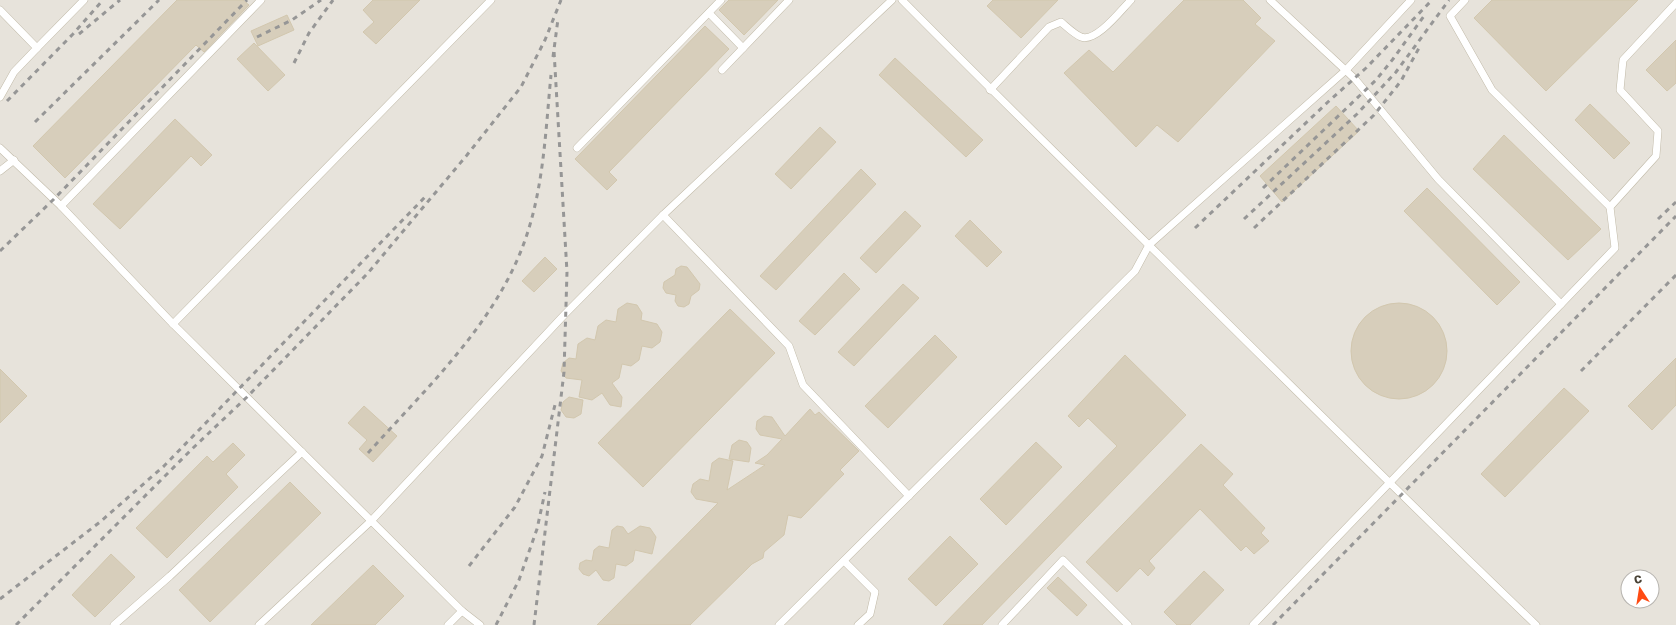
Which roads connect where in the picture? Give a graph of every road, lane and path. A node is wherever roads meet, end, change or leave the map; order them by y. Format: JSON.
{"nodes":[{"id":1,"x":84,"y":0,"type":"edge"},
{"id":2,"x":261,"y":0,"type":"edge"},
{"id":3,"x":491,"y":0,"type":"edge"},
{"id":4,"x":721,"y":0,"type":"edge"},
{"id":5,"x":789,"y":0,"type":"edge"},
{"id":6,"x":892,"y":0,"type":"edge"},
{"id":7,"x":902,"y":0,"type":"edge"},
{"id":8,"x":1131,"y":0,"type":"edge"},
{"id":9,"x":1270,"y":0,"type":"edge"},
{"id":10,"x":1411,"y":0,"type":"edge"},
{"id":11,"x":1465,"y":0,"type":"edge"},
{"id":12,"x":1676,"y":3,"type":"edge"},
{"id":13,"x":0,"y":10,"type":"edge"},
{"id":14,"x":709,"y":13,"type":"junction"},
{"id":15,"x":37,"y":48,"type":"junction"},
{"id":16,"x":743,"y":48,"type":"junction"},
{"id":17,"x":722,"y":70,"type":"dead end"},
{"id":18,"x":1346,"y":70,"type":"junction"},
{"id":19,"x":990,"y":90,"type":"junction"},
{"id":20,"x":0,"y":97,"type":"edge"},
{"id":21,"x":0,"y":148,"type":"edge"},
{"id":22,"x":577,"y":148,"type":"dead end"},
{"id":23,"x":14,"y":160,"type":"junction"},
{"id":24,"x":0,"y":171,"type":"edge"},
{"id":25,"x":61,"y":206,"type":"junction"},
{"id":26,"x":1610,"y":207,"type":"junction"},
{"id":27,"x":663,"y":215,"type":"junction"},
{"id":28,"x":1149,"y":245,"type":"junction"},
{"id":29,"x":1561,"y":304,"type":"junction"},
{"id":30,"x":173,"y":324,"type":"junction"},
{"id":31,"x":302,"y":452,"type":"junction"},
{"id":32,"x":1388,"y":483,"type":"junction"},
{"id":33,"x":909,"y":496,"type":"junction"},
{"id":34,"x":371,"y":521,"type":"junction"},
{"id":35,"x":844,"y":561,"type":"junction"},
{"id":36,"x":462,"y":611,"type":"junction"},
{"id":37,"x":114,"y":625,"type":"edge"},
{"id":38,"x":259,"y":625,"type":"edge"},
{"id":39,"x":448,"y":625,"type":"edge"},
{"id":40,"x":480,"y":625,"type":"edge"},
{"id":41,"x":779,"y":625,"type":"edge"},
{"id":42,"x":858,"y":625,"type":"edge"},
{"id":43,"x":1002,"y":625,"type":"edge"},
{"id":44,"x":1128,"y":625,"type":"edge"},
{"id":45,"x":1253,"y":625,"type":"edge"},
{"id":46,"x":1536,"y":625,"type":"edge"}],
"edges":[{"from":1,"to":15,"type":"lane"},
{"from":2,"to":25,"type":"lane"},
{"from":3,"to":30,"type":"lane"},
{"from":4,"to":14,"type":"lane"},
{"from":5,"to":16,"type":"lane"},
{"from":6,"to":27,"type":"lane"},
{"from":7,"to":19,"type":"lane"},
{"from":8,"to":19,"type":"lane"},
{"from":9,"to":18,"type":"lane"},
{"from":10,"to":18,"type":"lane"},
{"from":11,"to":26,"type":"lane"},
{"from":12,"to":26,"type":"lane"},
{"from":13,"to":15,"type":"lane"},
{"from":14,"to":16,"type":"lane"},
{"from":14,"to":22,"type":"lane"},
{"from":15,"to":20,"type":"lane"},
{"from":16,"to":17,"type":"lane"},
{"from":18,"to":28,"type":"lane"},
{"from":18,"to":29,"type":"lane"},
{"from":19,"to":28,"type":"lane"},
{"from":21,"to":23,"type":"lane"},
{"from":23,"to":24,"type":"lane"},
{"from":23,"to":25,"type":"lane"},
{"from":25,"to":30,"type":"lane"},
{"from":26,"to":29,"type":"lane"},
{"from":27,"to":33,"type":"lane"},
{"from":27,"to":34,"type":"lane"},
{"from":28,"to":32,"type":"lane"},
{"from":28,"to":33,"type":"lane"},
{"from":29,"to":32,"type":"lane"},
{"from":30,"to":31,"type":"lane"},
{"from":31,"to":34,"type":"lane"},
{"from":31,"to":37,"type":"lane"},
{"from":32,"to":45,"type":"lane"},
{"from":32,"to":46,"type":"lane"},
{"from":33,"to":35,"type":"lane"},
{"from":34,"to":36,"type":"lane"},
{"from":34,"to":38,"type":"lane"},
{"from":35,"to":41,"type":"lane"},
{"from":35,"to":42,"type":"lane"},
{"from":36,"to":39,"type":"lane"},
{"from":36,"to":40,"type":"lane"},
{"from":43,"to":44,"type":"lane"}]}
